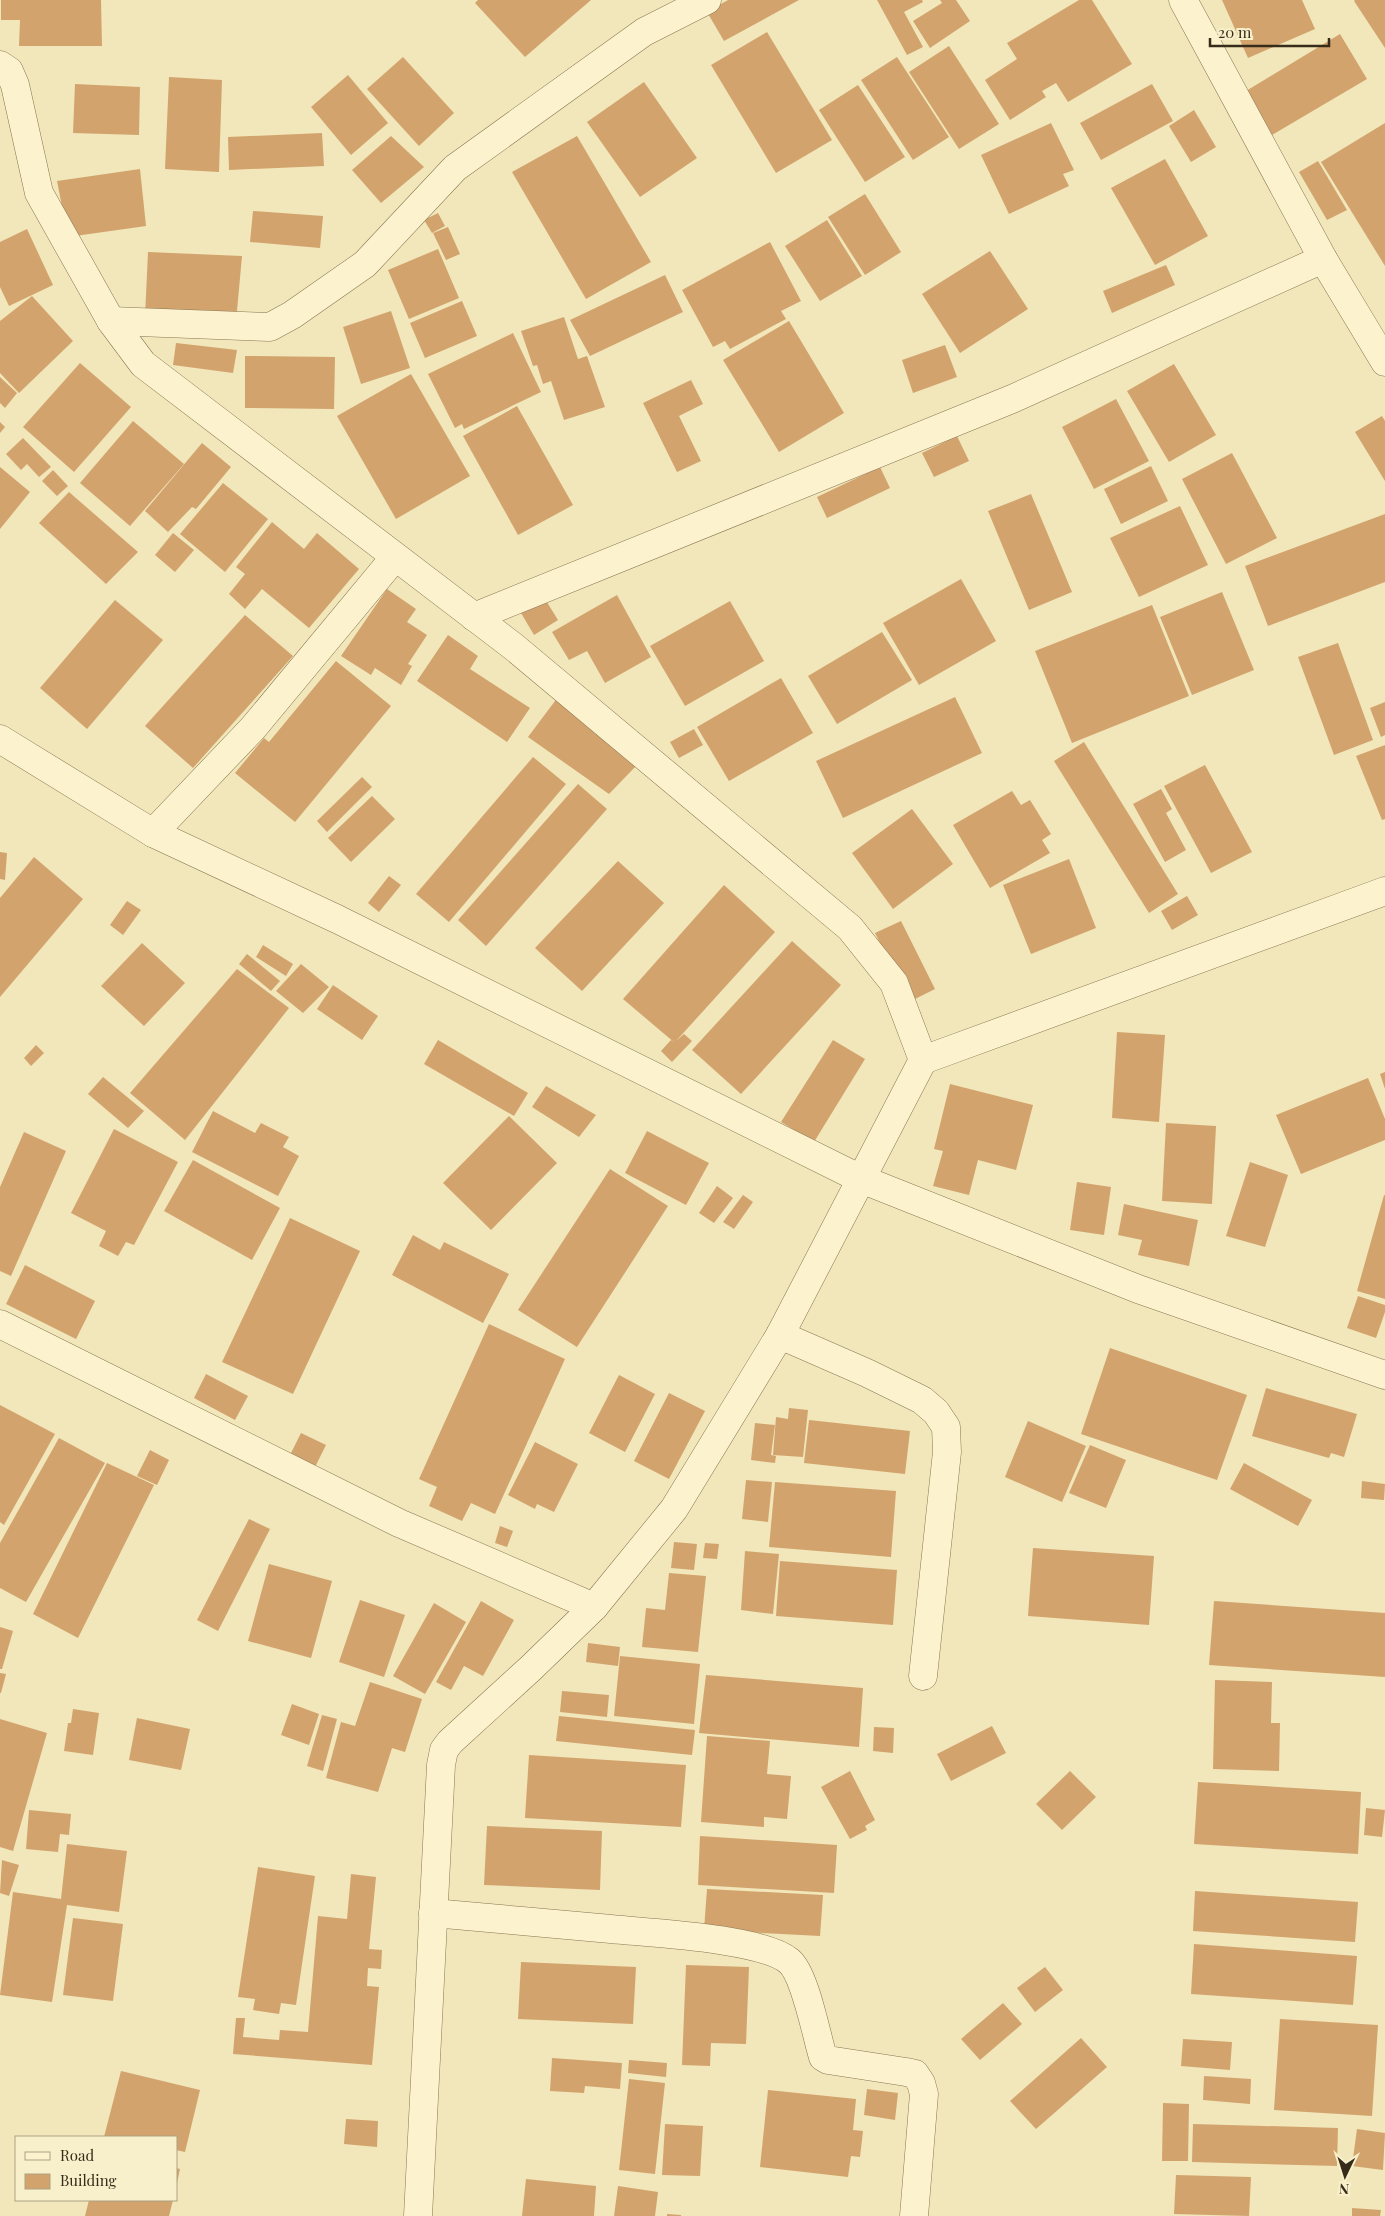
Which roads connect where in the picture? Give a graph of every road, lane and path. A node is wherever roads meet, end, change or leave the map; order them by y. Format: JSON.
{"nodes":[{"id":1,"x":707,"y":0,"type":"edge"},
{"id":2,"x":1184,"y":0,"type":"edge"},
{"id":3,"x":0,"y":65,"type":"edge"},
{"id":4,"x":1323,"y":260,"type":"junction"},
{"id":5,"x":111,"y":322,"type":"junction"},
{"id":6,"x":1385,"y":362,"type":"edge"},
{"id":7,"x":395,"y":557,"type":"junction"},
{"id":8,"x":474,"y":617,"type":"junction"},
{"id":9,"x":0,"y":739,"type":"edge"},
{"id":10,"x":152,"y":833,"type":"junction"},
{"id":11,"x":1385,"y":891,"type":"edge"},
{"id":12,"x":923,"y":1060,"type":"junction"},
{"id":13,"x":861,"y":1179,"type":"junction"},
{"id":14,"x":0,"y":1324,"type":"edge"},
{"id":15,"x":780,"y":1335,"type":"junction"},
{"id":16,"x":1385,"y":1375,"type":"edge"},
{"id":17,"x":594,"y":1607,"type":"junction"},
{"id":18,"x":923,"y":1676,"type":"dead end"},
{"id":19,"x":433,"y":1913,"type":"junction"},
{"id":20,"x":418,"y":2216,"type":"edge"},
{"id":21,"x":914,"y":2216,"type":"edge"}],
"edges":[{"from":1,"to":5,"type":"street"},
{"from":2,"to":4,"type":"street"},
{"from":3,"to":5,"type":"street"},
{"from":4,"to":6,"type":"street"},
{"from":4,"to":8,"type":"street"},
{"from":5,"to":7,"type":"street"},
{"from":7,"to":8,"type":"street"},
{"from":7,"to":10,"type":"street"},
{"from":8,"to":12,"type":"street"},
{"from":9,"to":10,"type":"street"},
{"from":10,"to":13,"type":"street"},
{"from":11,"to":12,"type":"street"},
{"from":12,"to":13,"type":"street"},
{"from":13,"to":15,"type":"street"},
{"from":13,"to":16,"type":"street"},
{"from":14,"to":17,"type":"street"},
{"from":15,"to":17,"type":"street"},
{"from":15,"to":18,"type":"street"},
{"from":17,"to":19,"type":"street"},
{"from":19,"to":20,"type":"street"},
{"from":19,"to":21,"type":"street"}]}
